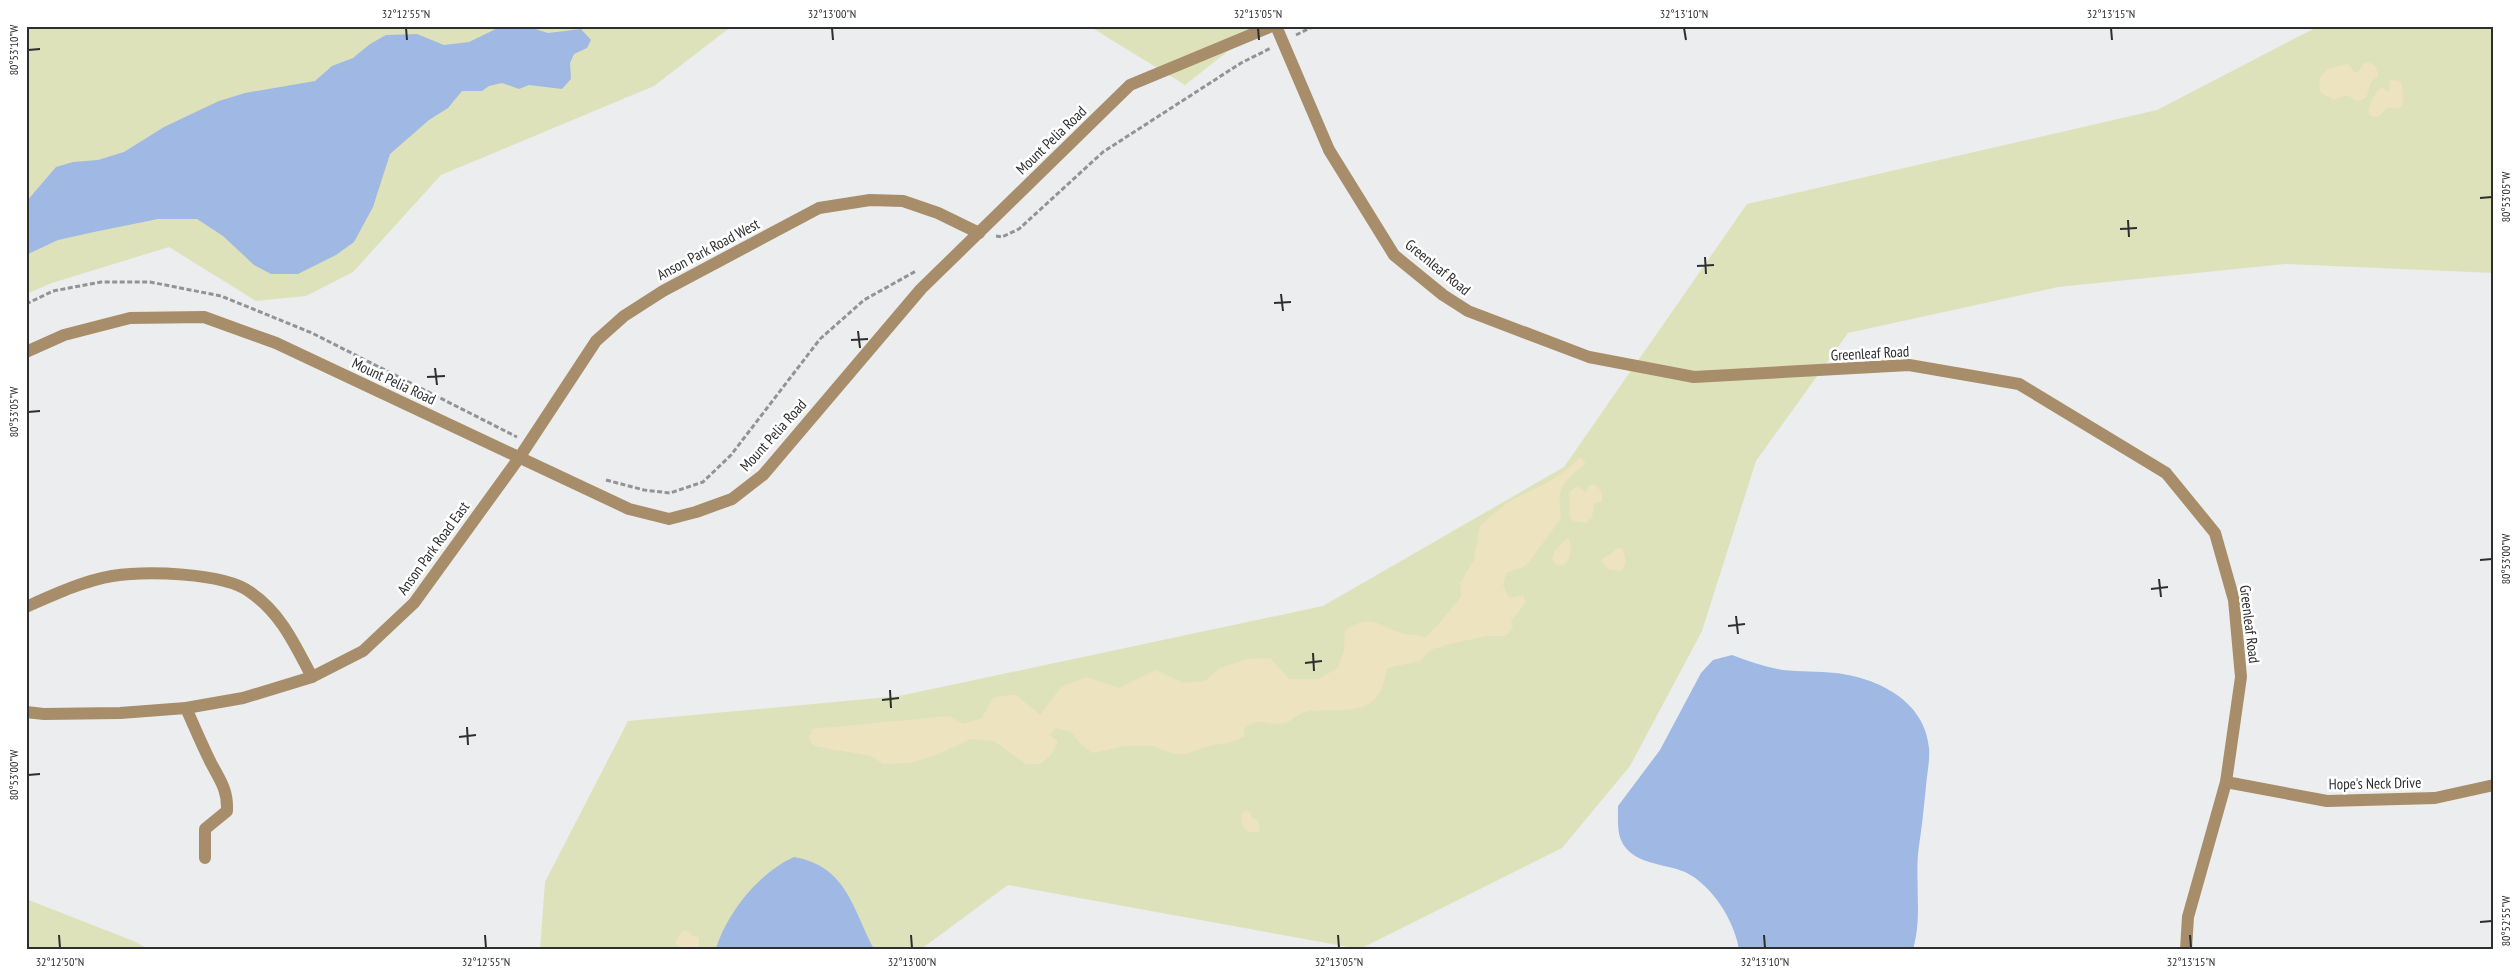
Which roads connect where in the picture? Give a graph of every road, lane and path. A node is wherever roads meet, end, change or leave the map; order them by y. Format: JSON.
{"nodes":[{"id":1,"x":1272,"y":26,"type":"edge"},
{"id":2,"x":1276,"y":26,"type":"edge"},
{"id":3,"x":1314,"y":26,"type":"edge"},
{"id":4,"x":1283,"y":42,"type":"junction"},
{"id":5,"x":979,"y":233,"type":"junction"},
{"id":6,"x":921,"y":267,"type":"dead end"},
{"id":7,"x":26,"y":304,"type":"edge"},
{"id":8,"x":26,"y":352,"type":"edge"},
{"id":9,"x":529,"y":443,"type":"junction"},
{"id":10,"x":519,"y":458,"type":"junction"},
{"id":11,"x":604,"y":479,"type":"dead end"},
{"id":12,"x":26,"y":607,"type":"edge"},
{"id":13,"x":312,"y":677,"type":"junction"},
{"id":14,"x":186,"y":708,"type":"junction"},
{"id":15,"x":26,"y":712,"type":"edge"},
{"id":16,"x":2226,"y":782,"type":"junction"},
{"id":17,"x":2494,"y":784,"type":"edge"},
{"id":18,"x":205,"y":858,"type":"dead end"},
{"id":19,"x":2186,"y":949,"type":"edge"}],
"edges":[{"from":1,"to":5,"type":"street","name":"Mount Pelia Road"},
{"from":2,"to":4,"type":"street","name":"Greenleaf Road"},
{"from":3,"to":4,"type":"path"},
{"from":4,"to":5,"type":"path"},
{"from":4,"to":16,"type":"street","name":"Greenleaf Road"},
{"from":5,"to":9,"type":"street","name":"Anson Park Road West"},
{"from":5,"to":10,"type":"street","name":"Mount Pelia Road"},
{"from":6,"to":11,"type":"path"},
{"from":7,"to":9,"type":"path"},
{"from":8,"to":10,"type":"street","name":"Mount Pelia Road"},
{"from":9,"to":10,"type":"street","name":"Anson Park Road West"},
{"from":10,"to":13,"type":"street","name":"Anson Park Road East"},
{"from":12,"to":13,"type":"street"},
{"from":13,"to":14,"type":"street","name":"Anson Park Road East"},
{"from":14,"to":15,"type":"street","name":"Anson Park Road East"},
{"from":14,"to":18,"type":"street"},
{"from":16,"to":17,"type":"street","name":"Hope's Neck Drive"},
{"from":16,"to":19,"type":"street","name":"Greenleaf Road"}]}
